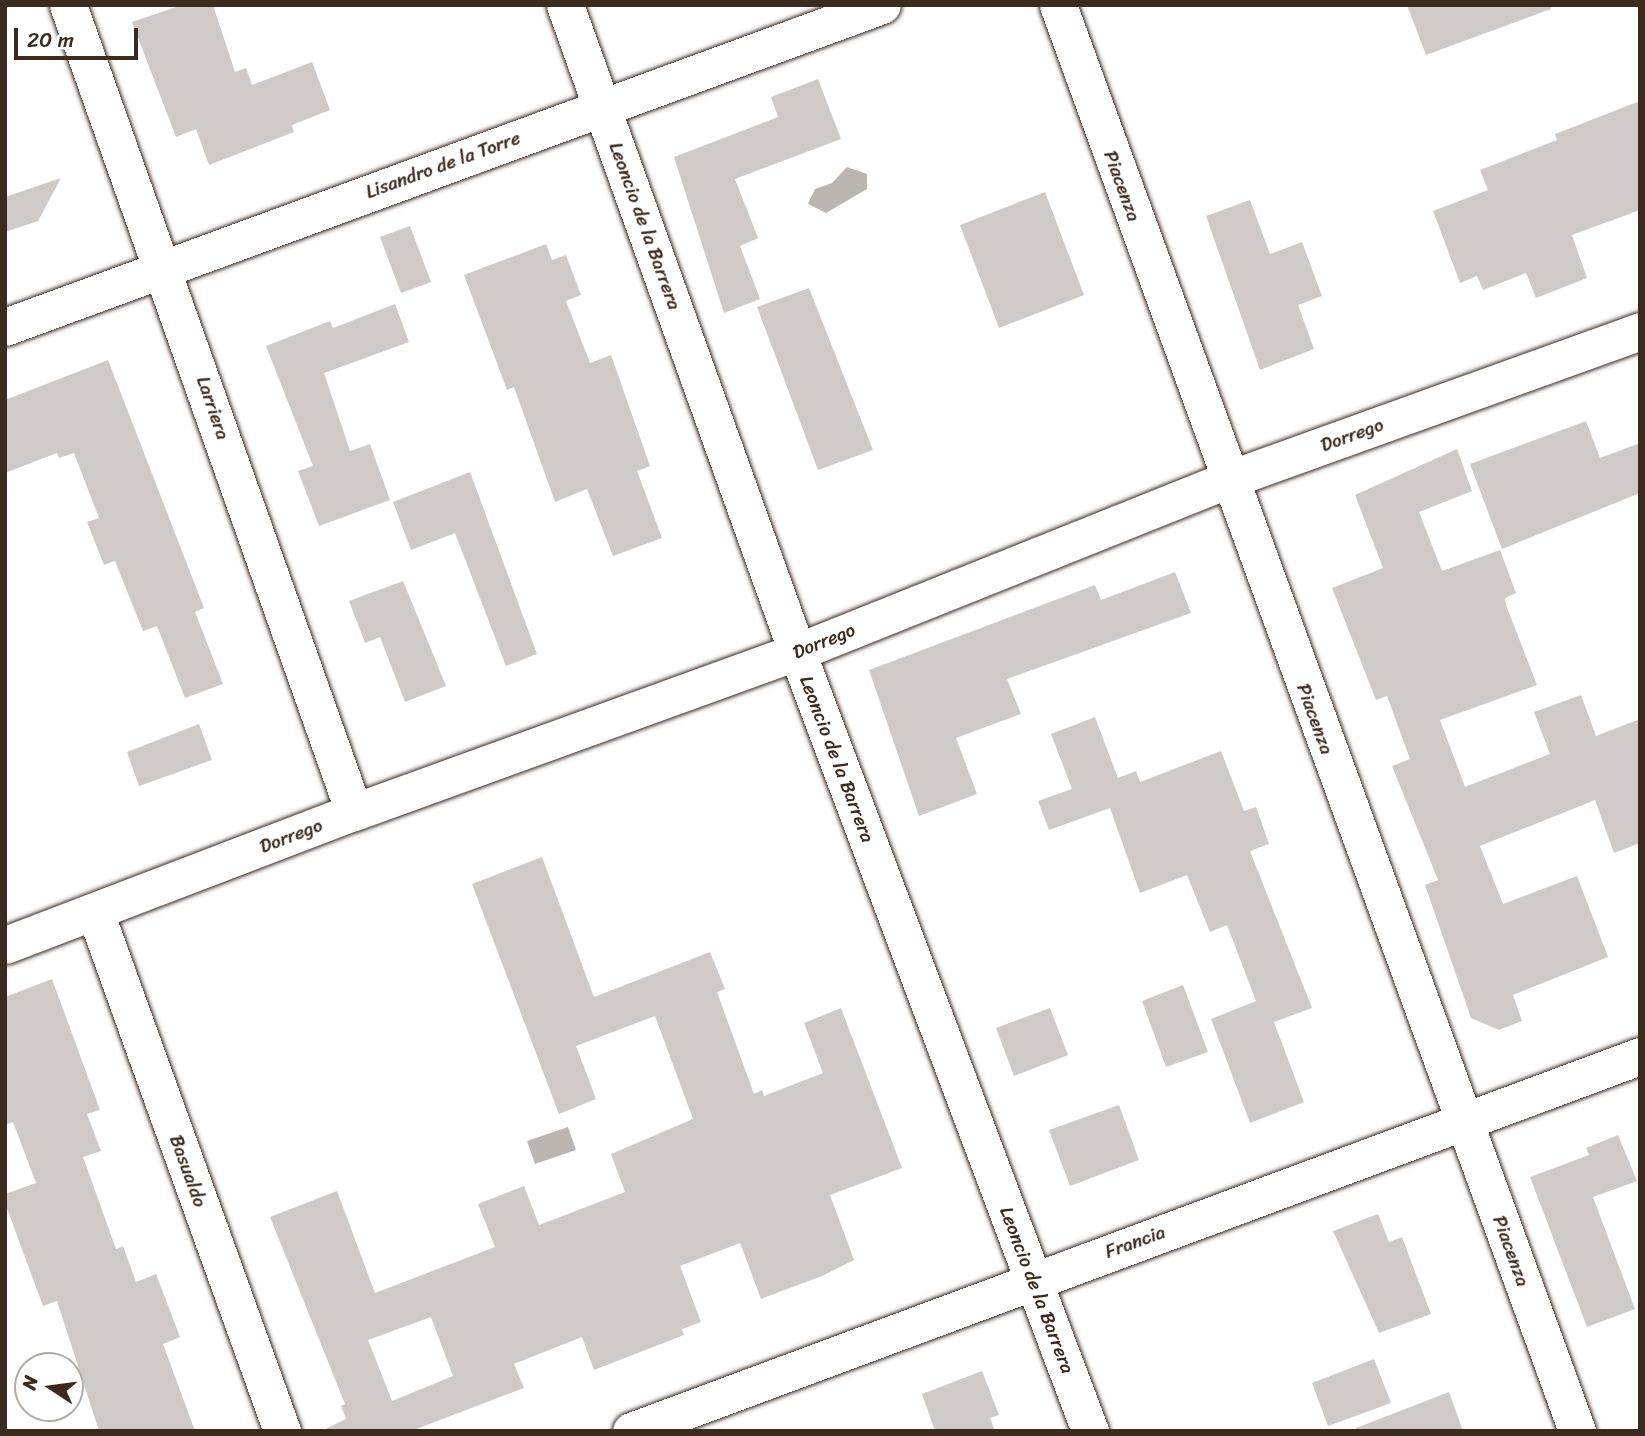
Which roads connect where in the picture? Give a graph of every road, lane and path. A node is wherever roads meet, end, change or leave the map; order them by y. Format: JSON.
{"nodes":[{"id":1,"x":68,"y":5,"type":"edge"},
{"id":2,"x":565,"y":5,"type":"edge"},
{"id":3,"x":883,"y":5,"type":"edge"},
{"id":4,"x":1058,"y":5,"type":"edge"},
{"id":5,"x":602,"y":105,"type":"junction"},
{"id":6,"x":164,"y":268,"type":"junction"},
{"id":7,"x":5,"y":327,"type":"edge"},
{"id":8,"x":1640,"y":331,"type":"edge"},
{"id":9,"x":1227,"y":480,"type":"junction"},
{"id":10,"x":797,"y":652,"type":"junction"},
{"id":11,"x":354,"y":812,"type":"junction"},
{"id":12,"x":95,"y":912,"type":"junction"},
{"id":13,"x":5,"y":945,"type":"edge"},
{"id":14,"x":1640,"y":1056,"type":"edge"},
{"id":15,"x":1463,"y":1121,"type":"junction"},
{"id":16,"x":1032,"y":1280,"type":"junction"},
{"id":17,"x":282,"y":1431,"type":"edge"},
{"id":18,"x":631,"y":1431,"type":"edge"},
{"id":19,"x":1090,"y":1431,"type":"edge"},
{"id":20,"x":1577,"y":1431,"type":"edge"}],
"edges":[{"from":1,"to":6,"type":"street","name":"Larriera"},
{"from":2,"to":5,"type":"street","name":"Leoncio de la Barrera"},
{"from":3,"to":5,"type":"street","name":"Lisandro de la Torre"},
{"from":4,"to":9,"type":"street","name":"Piacenza"},
{"from":5,"to":6,"type":"street","name":"Lisandro de la Torre"},
{"from":5,"to":10,"type":"street","name":"Leoncio de la Barrera"},
{"from":6,"to":7,"type":"street","name":"Lisandro de la Torre"},
{"from":6,"to":11,"type":"street","name":"Larriera"},
{"from":8,"to":9,"type":"street","name":"Dorrego"},
{"from":9,"to":10,"type":"street","name":"Dorrego"},
{"from":9,"to":15,"type":"street","name":"Piacenza"},
{"from":10,"to":11,"type":"street","name":"Dorrego"},
{"from":10,"to":16,"type":"street","name":"Leoncio de la Barrera"},
{"from":11,"to":12,"type":"street","name":"Dorrego"},
{"from":12,"to":13,"type":"street","name":"Dorrego"},
{"from":12,"to":17,"type":"street","name":"Basualdo"},
{"from":14,"to":15,"type":"street","name":"Francia"},
{"from":15,"to":16,"type":"street","name":"Francia"},
{"from":15,"to":20,"type":"street","name":"Piacenza"},
{"from":16,"to":18,"type":"street","name":"Francia"},
{"from":16,"to":19,"type":"street","name":"Leoncio de la Barrera"}]}
